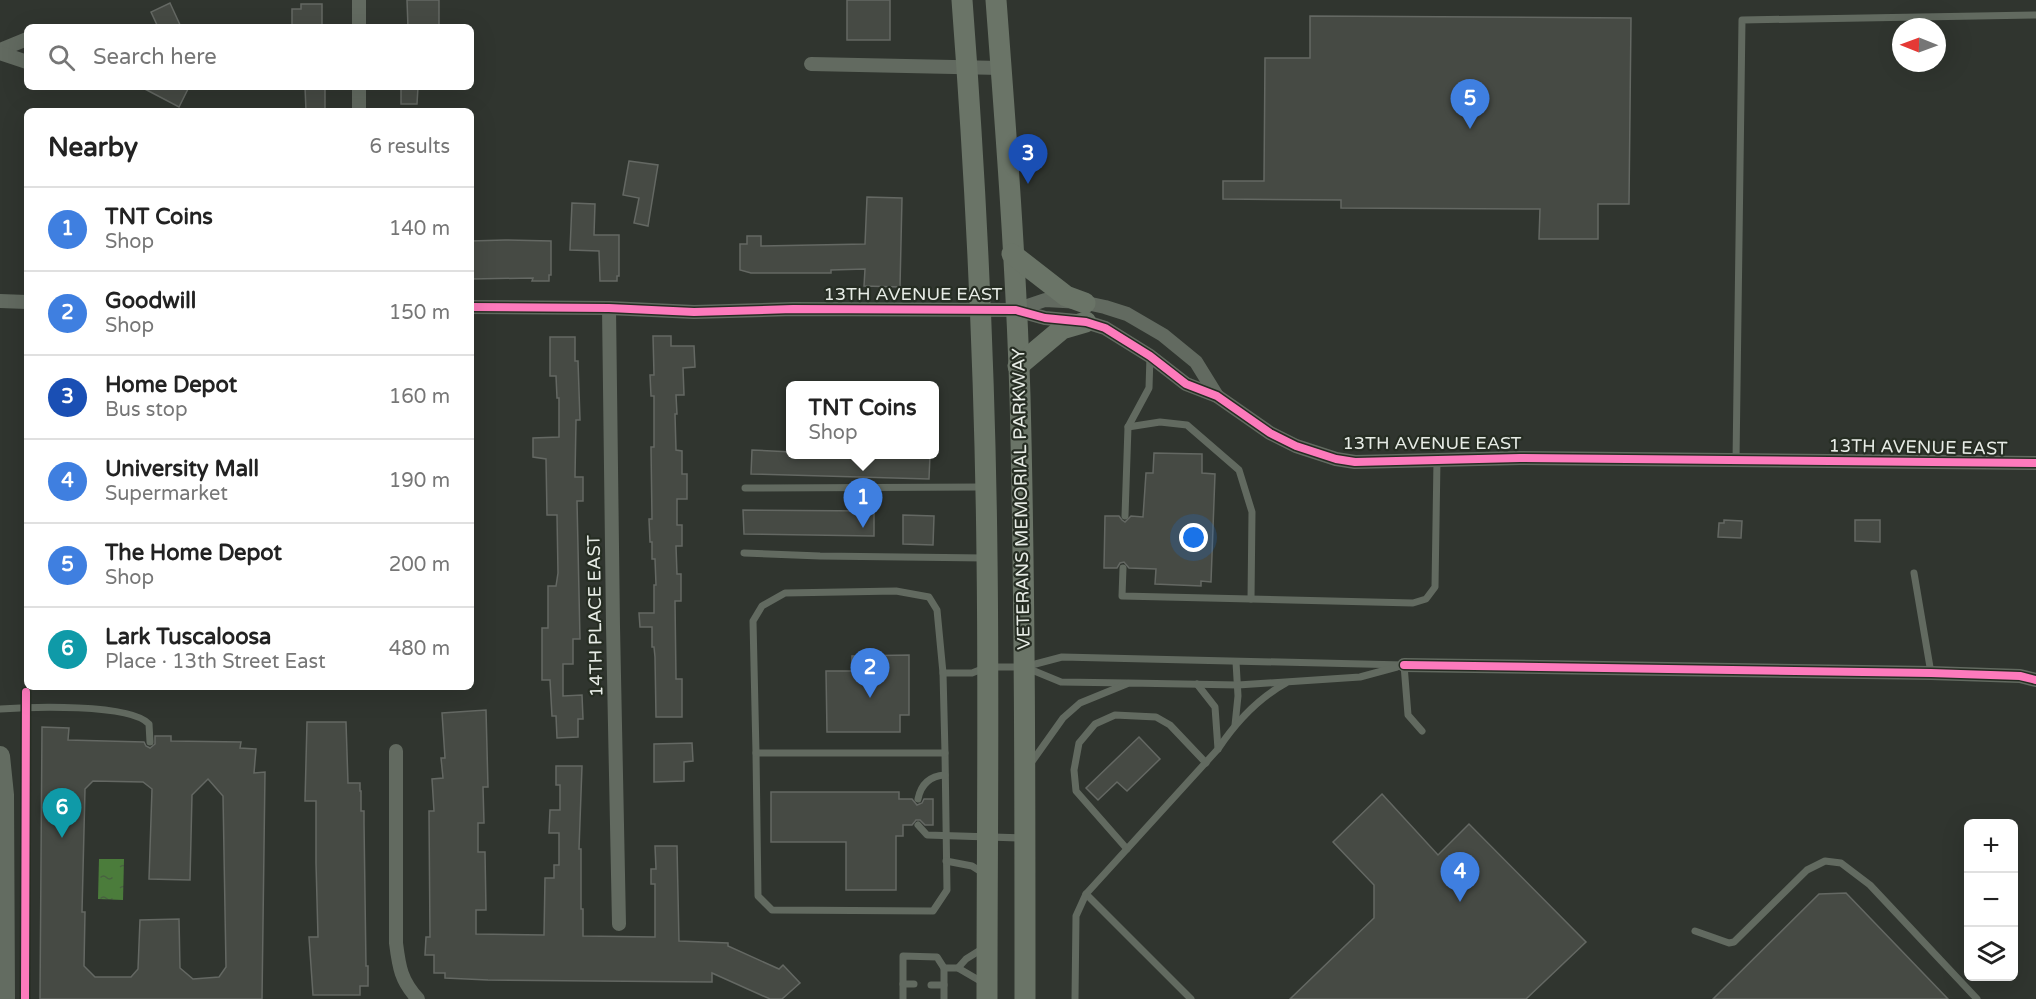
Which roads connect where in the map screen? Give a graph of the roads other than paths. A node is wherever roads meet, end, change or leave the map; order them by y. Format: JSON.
{"nodes":[{"id":1,"x":359,"y":0,"type":"edge"},
{"id":2,"x":962,"y":0,"type":"edge"},
{"id":3,"x":996,"y":0,"type":"edge"},
{"id":4,"x":2036,"y":15,"type":"edge"},
{"id":5,"x":359,"y":24,"type":"edge"},
{"id":6,"x":24,"y":40,"type":"edge"},
{"id":7,"x":0,"y":51,"type":"edge"},
{"id":8,"x":24,"y":61,"type":"edge"},
{"id":9,"x":811,"y":64,"type":"dead end"},
{"id":10,"x":967,"y":68,"type":"junction"},
{"id":11,"x":1001,"y":69,"type":"junction"},
{"id":12,"x":359,"y":90,"type":"edge"},
{"id":13,"x":360,"y":108,"type":"edge"},
{"id":14,"x":1012,"y":254,"type":"junction"},
{"id":15,"x":0,"y":301,"type":"edge"},
{"id":16,"x":24,"y":302,"type":"edge"},
{"id":17,"x":474,"y":307,"type":"edge"},
{"id":18,"x":609,"y":308,"type":"junction"},
{"id":19,"x":980,"y":310,"type":"junction"},
{"id":20,"x":1016,"y":310,"type":"junction"},
{"id":21,"x":1086,"y":313,"type":"junction"},
{"id":22,"x":1150,"y":356,"type":"junction"},
{"id":23,"x":1018,"y":366,"type":"junction"},
{"id":24,"x":1217,"y":396,"type":"junction"},
{"id":25,"x":1128,"y":427,"type":"junction"},
{"id":26,"x":1437,"y":460,"type":"junction"},
{"id":27,"x":1736,"y":461,"type":"junction"},
{"id":28,"x":2036,"y":464,"type":"edge"},
{"id":29,"x":986,"y":487,"type":"junction"},
{"id":30,"x":745,"y":488,"type":"dead end"},
{"id":31,"x":1125,"y":516,"type":"dead end"},
{"id":32,"x":744,"y":553,"type":"dead end"},
{"id":33,"x":987,"y":558,"type":"junction"},
{"id":34,"x":1123,"y":568,"type":"dead end"},
{"id":35,"x":1914,"y":573,"type":"dead end"},
{"id":36,"x":1251,"y":599,"type":"junction"},
{"id":37,"x":1236,"y":662,"type":"junction"},
{"id":38,"x":1404,"y":665,"type":"junction"},
{"id":39,"x":987,"y":667,"type":"junction"},
{"id":40,"x":1024,"y":667,"type":"junction"},
{"id":41,"x":943,"y":673,"type":"junction"},
{"id":42,"x":1930,"y":673,"type":"junction"},
{"id":43,"x":2036,"y":680,"type":"edge"},
{"id":44,"x":1288,"y":682,"type":"junction"},
{"id":45,"x":1129,"y":683,"type":"junction"},
{"id":46,"x":1197,"y":684,"type":"junction"},
{"id":47,"x":1238,"y":685,"type":"junction"},
{"id":48,"x":0,"y":709,"type":"edge"},
{"id":49,"x":1234,"y":725,"type":"junction"},
{"id":50,"x":1422,"y":731,"type":"dead end"},
{"id":51,"x":150,"y":742,"type":"dead end"},
{"id":52,"x":1218,"y":749,"type":"junction"},
{"id":53,"x":396,"y":751,"type":"dead end"},
{"id":54,"x":756,"y":753,"type":"junction"},
{"id":55,"x":945,"y":753,"type":"junction"},
{"id":56,"x":0,"y":756,"type":"edge"},
{"id":57,"x":1206,"y":763,"type":"junction"},
{"id":58,"x":945,"y":775,"type":"junction"},
{"id":59,"x":1023,"y":775,"type":"junction"},
{"id":60,"x":918,"y":799,"type":"dead end"},
{"id":61,"x":918,"y":825,"type":"dead end"},
{"id":62,"x":2,"y":826,"type":"edge"},
{"id":63,"x":945,"y":836,"type":"junction"},
{"id":64,"x":988,"y":837,"type":"junction"},
{"id":65,"x":1025,"y":838,"type":"junction"},
{"id":66,"x":1127,"y":849,"type":"junction"},
{"id":67,"x":946,"y":861,"type":"junction"},
{"id":68,"x":987,"y":875,"type":"junction"},
{"id":69,"x":1086,"y":894,"type":"junction"},
{"id":70,"x":619,"y":924,"type":"dead end"},
{"id":71,"x":1695,"y":931,"type":"dead end"},
{"id":72,"x":987,"y":946,"type":"junction"},
{"id":73,"x":944,"y":968,"type":"junction"},
{"id":74,"x":958,"y":968,"type":"junction"},
{"id":75,"x":903,"y":984,"type":"junction"},
{"id":76,"x":914,"y":984,"type":"dead end"},
{"id":77,"x":931,"y":985,"type":"dead end"},
{"id":78,"x":944,"y":985,"type":"junction"},
{"id":79,"x":3,"y":992,"type":"edge"},
{"id":80,"x":987,"y":993,"type":"edge"},
{"id":81,"x":418,"y":999,"type":"edge"},
{"id":82,"x":903,"y":999,"type":"edge"},
{"id":83,"x":944,"y":999,"type":"edge"},
{"id":84,"x":1025,"y":999,"type":"edge"},
{"id":85,"x":1075,"y":999,"type":"edge"},
{"id":86,"x":1191,"y":999,"type":"edge"},
{"id":87,"x":1977,"y":999,"type":"edge"}],
"edges":[{"from":1,"to":5,"type":"street"},
{"from":2,"to":10,"type":"main road","name":"VETERANS MEMORIAL PARKWAY"},
{"from":3,"to":11,"type":"main road","name":"VETERANS MEMORIAL PARKWAY"},
{"from":4,"to":27,"type":"lane"},
{"from":6,"to":7,"type":"street"},
{"from":7,"to":8,"type":"street"},
{"from":9,"to":10,"type":"street"},
{"from":10,"to":11,"type":"street"},
{"from":10,"to":19,"type":"main road","name":"VETERANS MEMORIAL PARKWAY"},
{"from":11,"to":14,"type":"main road","name":"VETERANS MEMORIAL PARKWAY"},
{"from":12,"to":13,"type":"street"},
{"from":14,"to":20,"type":"main road","name":"VETERANS MEMORIAL PARKWAY"},
{"from":14,"to":21,"type":"main road"},
{"from":15,"to":16,"type":"street"},
{"from":17,"to":18,"type":"street","name":"13TH AVENUE EAST"},
{"from":18,"to":19,"type":"street","name":"13TH AVENUE EAST"},
{"from":18,"to":70,"type":"street","name":"14TH PLACE EAST"},
{"from":19,"to":20,"type":"street","name":"13TH AVENUE EAST"},
{"from":19,"to":29,"type":"main road","name":"VETERANS MEMORIAL PARKWAY"},
{"from":20,"to":21,"type":"street","name":"13TH AVENUE EAST"},
{"from":20,"to":21,"type":"street","name":"13TH AVENUE EAST"},
{"from":20,"to":23,"type":"main road","name":"VETERANS MEMORIAL PARKWAY"},
{"from":21,"to":22,"type":"street","name":"13TH AVENUE EAST"},
{"from":21,"to":23,"type":"main road"},
{"from":21,"to":24,"type":"street","name":"13TH AVENUE EAST"},
{"from":22,"to":24,"type":"street","name":"13TH AVENUE EAST"},
{"from":22,"to":25,"type":"lane"},
{"from":23,"to":40,"type":"main road","name":"VETERANS MEMORIAL PARKWAY"},
{"from":24,"to":26,"type":"street","name":"13TH AVENUE EAST"},
{"from":25,"to":31,"type":"lane"},
{"from":25,"to":36,"type":"lane"},
{"from":26,"to":27,"type":"street","name":"13TH AVENUE EAST"},
{"from":26,"to":36,"type":"lane"},
{"from":27,"to":28,"type":"street","name":"13TH AVENUE EAST"},
{"from":29,"to":30,"type":"lane"},
{"from":29,"to":33,"type":"main road","name":"VETERANS MEMORIAL PARKWAY"},
{"from":32,"to":33,"type":"lane"},
{"from":33,"to":39,"type":"main road","name":"VETERANS MEMORIAL PARKWAY"},
{"from":34,"to":36,"type":"lane"},
{"from":35,"to":42,"type":"lane"},
{"from":37,"to":38,"type":"lane"},
{"from":37,"to":40,"type":"lane"},
{"from":37,"to":47,"type":"lane"},
{"from":38,"to":42,"type":"street"},
{"from":38,"to":44,"type":"lane"},
{"from":38,"to":50,"type":"lane"},
{"from":39,"to":40,"type":"lane"},
{"from":39,"to":41,"type":"lane"},
{"from":39,"to":64,"type":"main road","name":"VETERANS MEMORIAL PARKWAY"},
{"from":40,"to":45,"type":"lane"},
{"from":40,"to":59,"type":"main road","name":"VETERANS MEMORIAL PARKWAY"},
{"from":41,"to":54,"type":"lane"},
{"from":41,"to":55,"type":"lane"},
{"from":42,"to":43,"type":"street"},
{"from":44,"to":47,"type":"lane"},
{"from":44,"to":49,"type":"lane"},
{"from":45,"to":46,"type":"lane"},
{"from":45,"to":59,"type":"lane"},
{"from":46,"to":47,"type":"lane"},
{"from":46,"to":52,"type":"lane"},
{"from":47,"to":49,"type":"lane"},
{"from":48,"to":51,"type":"lane"},
{"from":49,"to":52,"type":"lane"},
{"from":52,"to":57,"type":"lane"},
{"from":53,"to":81,"type":"street"},
{"from":54,"to":55,"type":"lane"},
{"from":54,"to":67,"type":"lane"},
{"from":55,"to":58,"type":"lane"},
{"from":56,"to":62,"type":"street"},
{"from":57,"to":66,"type":"lane"},
{"from":57,"to":66,"type":"lane"},
{"from":58,"to":60,"type":"lane"},
{"from":58,"to":63,"type":"lane"},
{"from":59,"to":65,"type":"main road","name":"VETERANS MEMORIAL PARKWAY"},
{"from":61,"to":63,"type":"lane"},
{"from":62,"to":79,"type":"street"},
{"from":63,"to":64,"type":"lane"},
{"from":63,"to":67,"type":"lane"},
{"from":64,"to":65,"type":"lane"},
{"from":64,"to":68,"type":"main road","name":"VETERANS MEMORIAL PARKWAY"},
{"from":65,"to":84,"type":"main road","name":"VETERANS MEMORIAL PARKWAY"},
{"from":66,"to":69,"type":"lane"},
{"from":67,"to":68,"type":"lane"},
{"from":68,"to":72,"type":"main road","name":"VETERANS MEMORIAL PARKWAY"},
{"from":69,"to":85,"type":"lane"},
{"from":69,"to":86,"type":"lane"},
{"from":71,"to":87,"type":"lane"},
{"from":72,"to":74,"type":"lane"},
{"from":72,"to":80,"type":"main road","name":"VETERANS MEMORIAL PARKWAY"},
{"from":73,"to":74,"type":"lane"},
{"from":73,"to":75,"type":"lane"},
{"from":73,"to":78,"type":"lane"},
{"from":74,"to":80,"type":"lane"},
{"from":75,"to":76,"type":"lane"},
{"from":75,"to":82,"type":"lane"},
{"from":77,"to":78,"type":"lane"},
{"from":78,"to":83,"type":"lane"}]}
